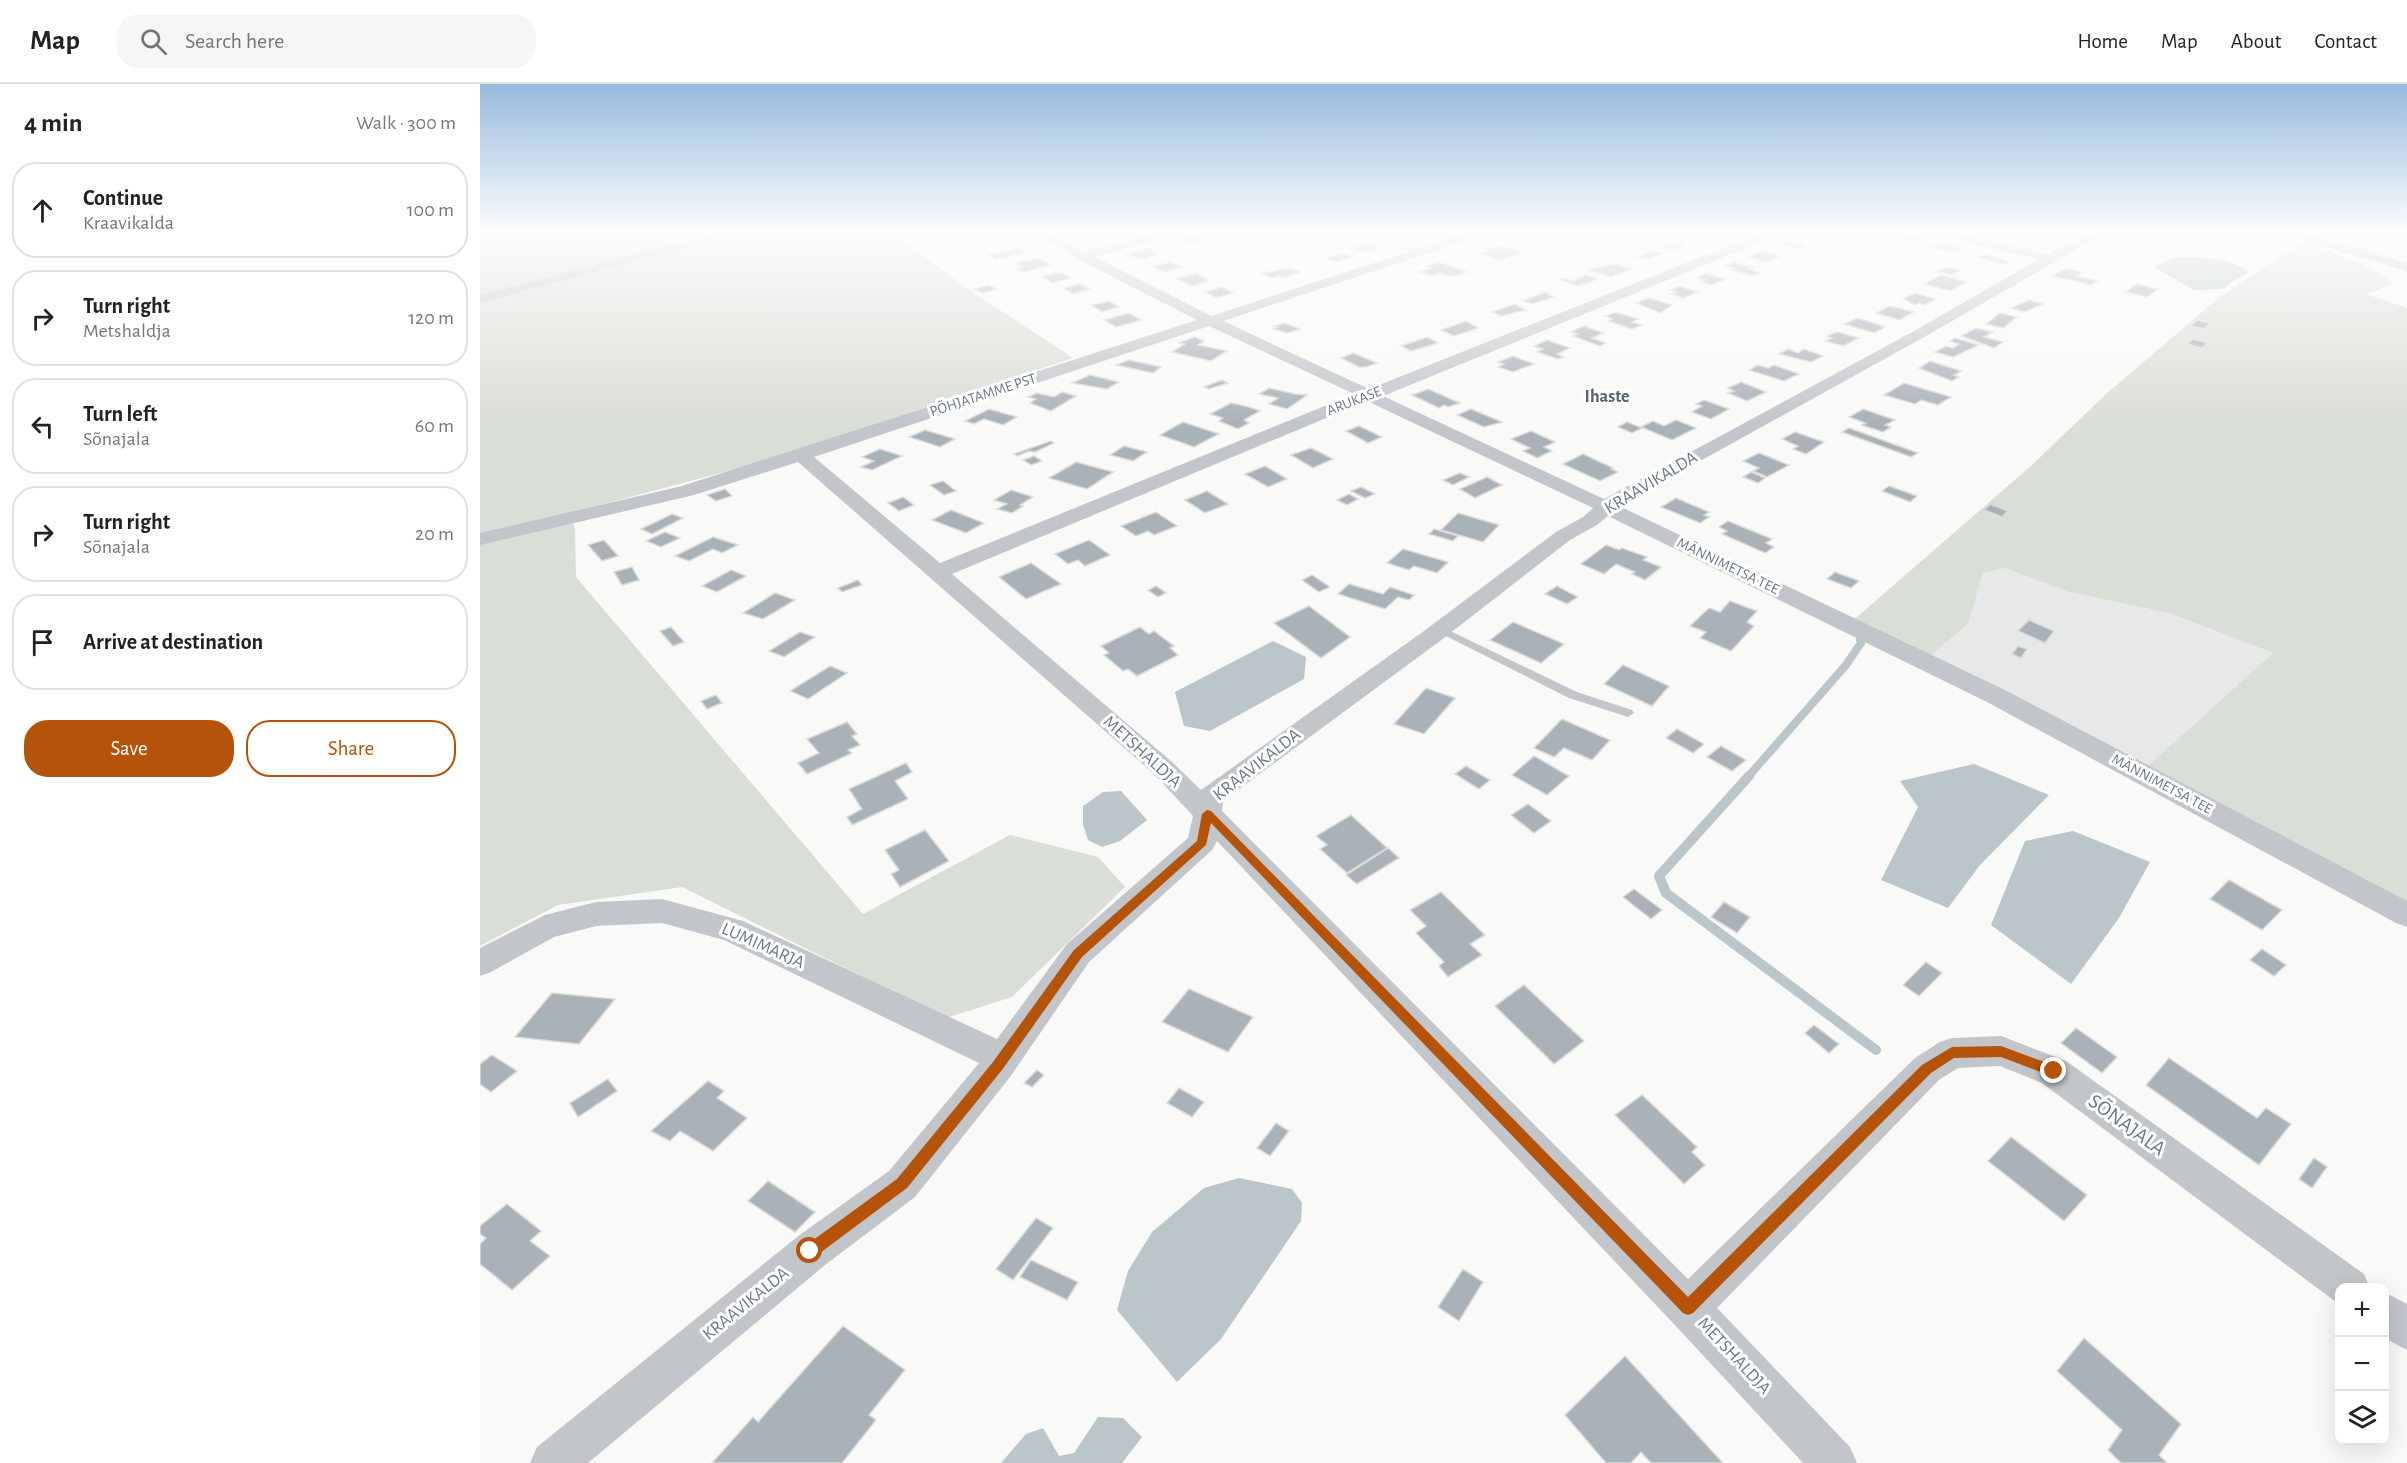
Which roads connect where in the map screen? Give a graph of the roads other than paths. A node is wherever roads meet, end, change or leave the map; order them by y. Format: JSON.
{"nodes":[{"id":1,"x":1162,"y":296,"type":"edge"},
{"id":2,"x":1282,"y":296,"type":"edge"},
{"id":3,"x":1614,"y":296,"type":"edge"},
{"id":4,"x":1985,"y":296,"type":"edge"},
{"id":5,"x":1209,"y":320,"type":"junction"},
{"id":6,"x":1369,"y":395,"type":"junction"},
{"id":7,"x":801,"y":455,"type":"junction"},
{"id":8,"x":1606,"y":507,"type":"junction"},
{"id":9,"x":480,"y":539,"type":"edge"},
{"id":10,"x":935,"y":573,"type":"junction"},
{"id":11,"x":1440,"y":629,"type":"junction"},
{"id":12,"x":1628,"y":713,"type":"dead end"},
{"id":13,"x":1207,"y":814,"type":"junction"},
{"id":14,"x":2407,"y":915,"type":"edge"},
{"id":15,"x":480,"y":963,"type":"edge"},
{"id":16,"x":1003,"y":1058,"type":"junction"},
{"id":17,"x":2345,"y":1283,"type":"edge"},
{"id":18,"x":1688,"y":1308,"type":"junction"},
{"id":19,"x":2389,"y":1316,"type":"edge"},
{"id":20,"x":2407,"y":1329,"type":"edge"},
{"id":21,"x":553,"y":1463,"type":"edge"},
{"id":22,"x":1834,"y":1463,"type":"edge"}],
"edges":[{"from":1,"to":5,"type":"street","name":"MÄNNIMETSA TEE"},
{"from":2,"to":5,"type":"street","name":"PÕHJATAMME PST"},
{"from":3,"to":6,"type":"street","name":"ARUKASE"},
{"from":4,"to":8,"type":"street","name":"KRAAVIKALDA"},
{"from":5,"to":6,"type":"street","name":"MÄNNIMETSA TEE"},
{"from":5,"to":7,"type":"street","name":"PÕHJATAMME PST"},
{"from":6,"to":8,"type":"street","name":"MÄNNIMETSA TEE"},
{"from":6,"to":10,"type":"street","name":"ARUKASE"},
{"from":7,"to":9,"type":"street","name":"PÕHJATAMME PST"},
{"from":7,"to":10,"type":"street","name":"METSHALDJA"},
{"from":8,"to":11,"type":"street","name":"KRAAVIKALDA"},
{"from":8,"to":14,"type":"street","name":"MÄNNIMETSA TEE"},
{"from":10,"to":13,"type":"street","name":"METSHALDJA"},
{"from":11,"to":12,"type":"lane"},
{"from":11,"to":13,"type":"street","name":"KRAAVIKALDA"},
{"from":13,"to":16,"type":"street","name":"KRAAVIKALDA"},
{"from":13,"to":18,"type":"street","name":"METSHALDJA"},
{"from":15,"to":16,"type":"street","name":"LUMIMARJA"},
{"from":16,"to":21,"type":"street","name":"KRAAVIKALDA"},
{"from":17,"to":18,"type":"street","name":"SÕNAJALA"},
{"from":18,"to":22,"type":"street","name":"METSHALDJA"},
{"from":19,"to":20,"type":"street"}]}
